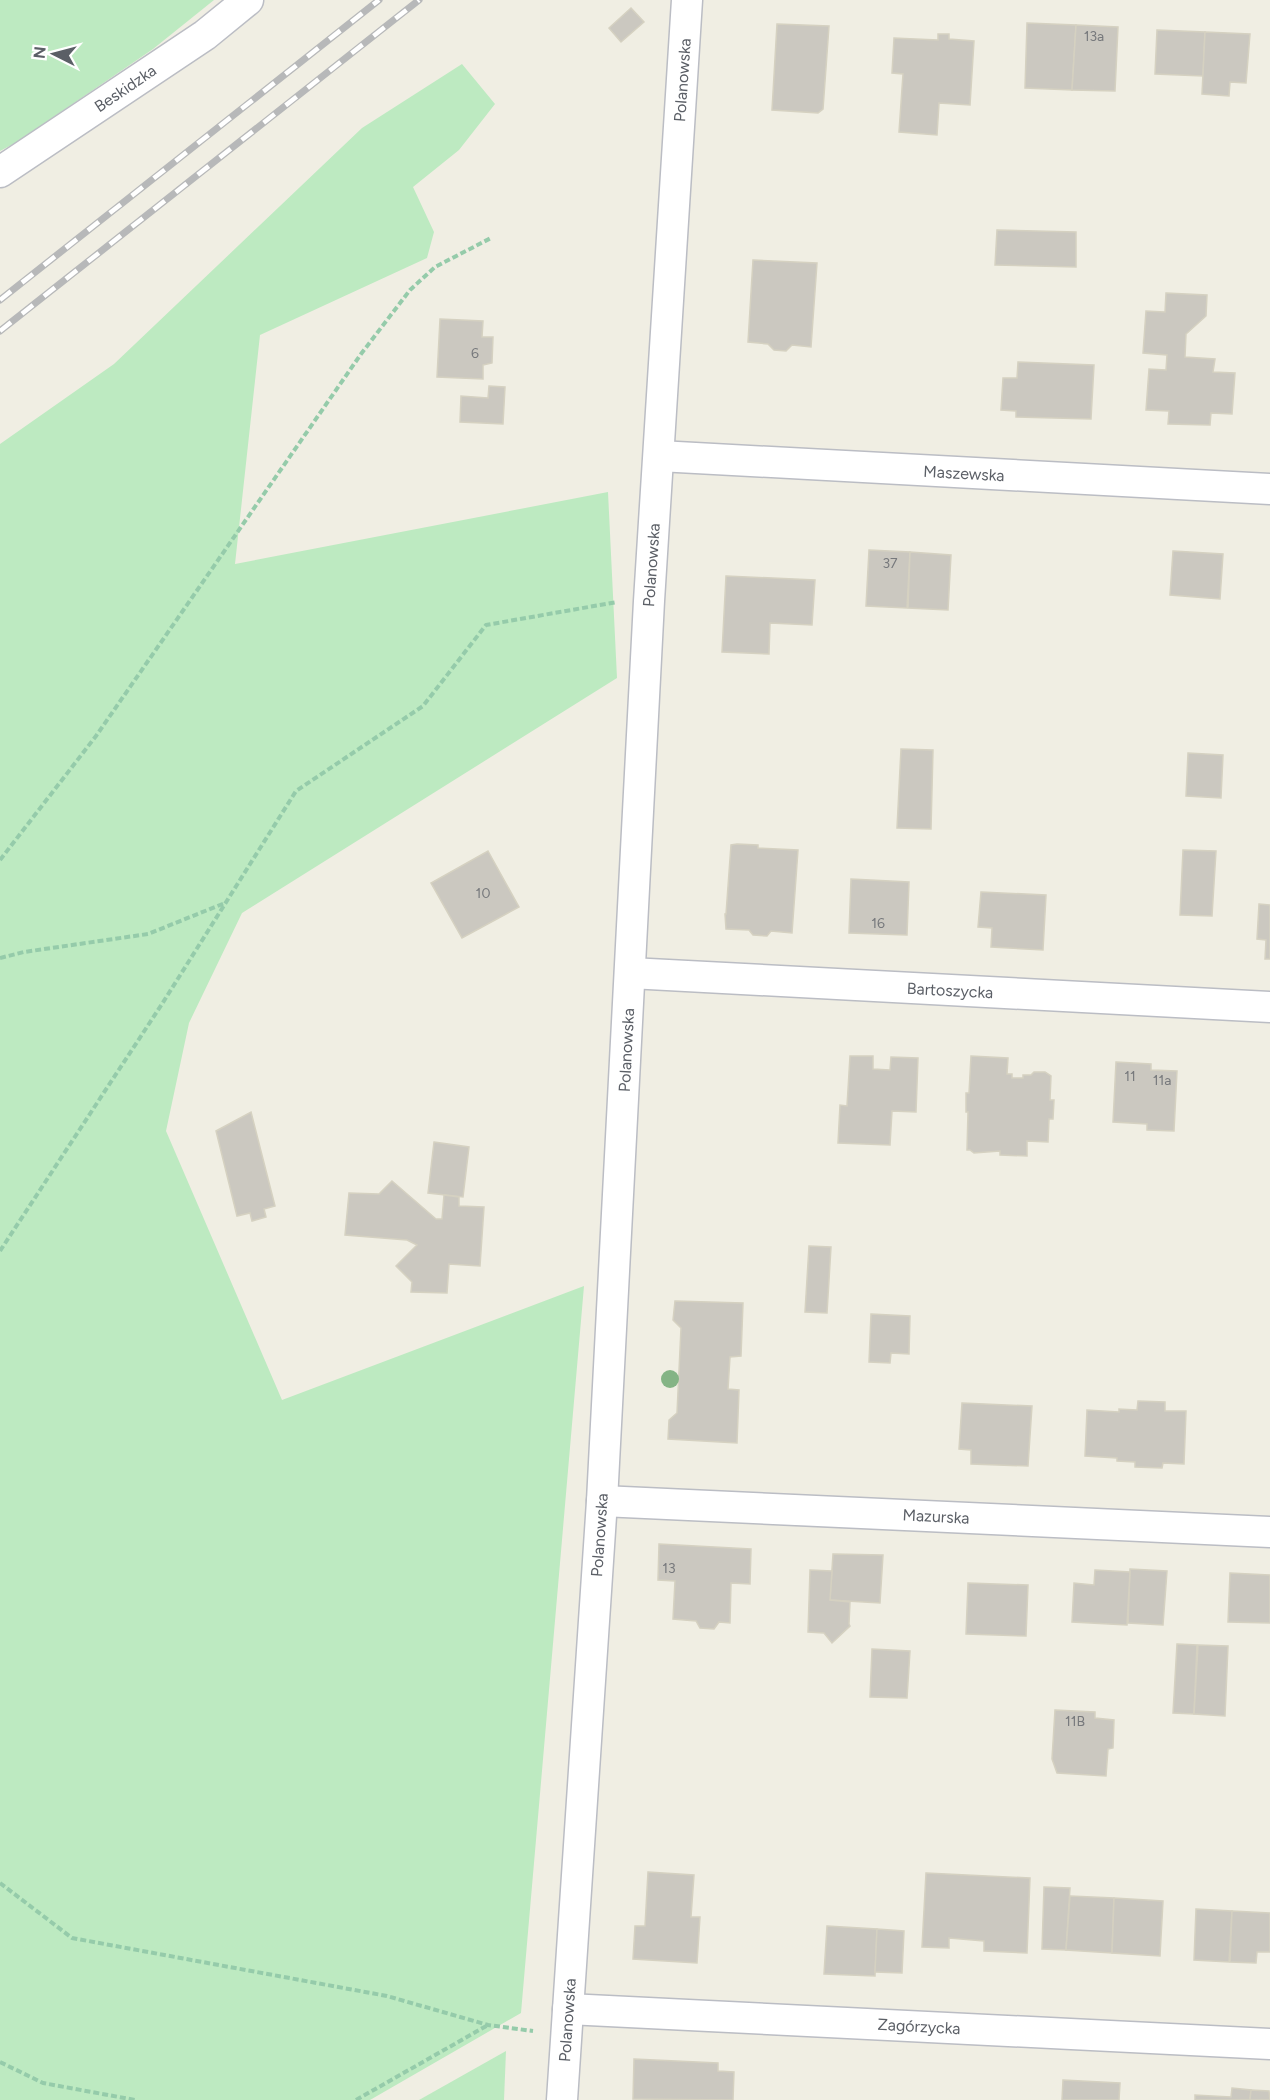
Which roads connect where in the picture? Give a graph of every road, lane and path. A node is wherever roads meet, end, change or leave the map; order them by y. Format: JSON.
{"nodes":[{"id":1,"x":248,"y":0,"type":"edge"},
{"id":2,"x":687,"y":0,"type":"edge"},
{"id":3,"x":0,"y":172,"type":"edge"},
{"id":4,"x":491,"y":238,"type":"dead end"},
{"id":5,"x":659,"y":456,"type":"junction"},
{"id":6,"x":1270,"y":489,"type":"edge"},
{"id":7,"x":649,"y":601,"type":"junction"},
{"id":8,"x":0,"y":860,"type":"edge"},
{"id":9,"x":225,"y":903,"type":"junction"},
{"id":10,"x":0,"y":958,"type":"edge"},
{"id":11,"x":630,"y":974,"type":"junction"},
{"id":12,"x":1270,"y":1007,"type":"edge"},
{"id":13,"x":0,"y":1251,"type":"edge"},
{"id":14,"x":602,"y":1501,"type":"junction"},
{"id":15,"x":1270,"y":1532,"type":"edge"},
{"id":16,"x":0,"y":1883,"type":"edge"},
{"id":17,"x":567,"y":2020,"type":"junction"},
{"id":18,"x":488,"y":2025,"type":"junction"},
{"id":19,"x":1270,"y":2044,"type":"edge"},
{"id":20,"x":0,"y":2062,"type":"edge"},
{"id":21,"x":135,"y":2100,"type":"edge"},
{"id":22,"x":356,"y":2100,"type":"edge"},
{"id":23,"x":562,"y":2100,"type":"edge"}],
"edges":[{"from":1,"to":3,"type":"street","name":"Beskidzka"},
{"from":2,"to":5,"type":"street","name":"Polanowska"},
{"from":4,"to":8,"type":"path"},
{"from":5,"to":6,"type":"street","name":"Maszewska"},
{"from":5,"to":7,"type":"street","name":"Polanowska"},
{"from":7,"to":9,"type":"path"},
{"from":7,"to":11,"type":"street","name":"Polanowska"},
{"from":9,"to":10,"type":"path"},
{"from":9,"to":13,"type":"path"},
{"from":11,"to":12,"type":"street","name":"Bartoszycka"},
{"from":11,"to":14,"type":"street","name":"Polanowska"},
{"from":14,"to":15,"type":"street","name":"Mazurska"},
{"from":14,"to":17,"type":"street","name":"Polanowska"},
{"from":16,"to":18,"type":"path"},
{"from":17,"to":18,"type":"path"},
{"from":17,"to":19,"type":"street","name":"Zagórzycka"},
{"from":17,"to":23,"type":"street","name":"Polanowska"},
{"from":18,"to":22,"type":"path"},
{"from":20,"to":21,"type":"path"}]}
